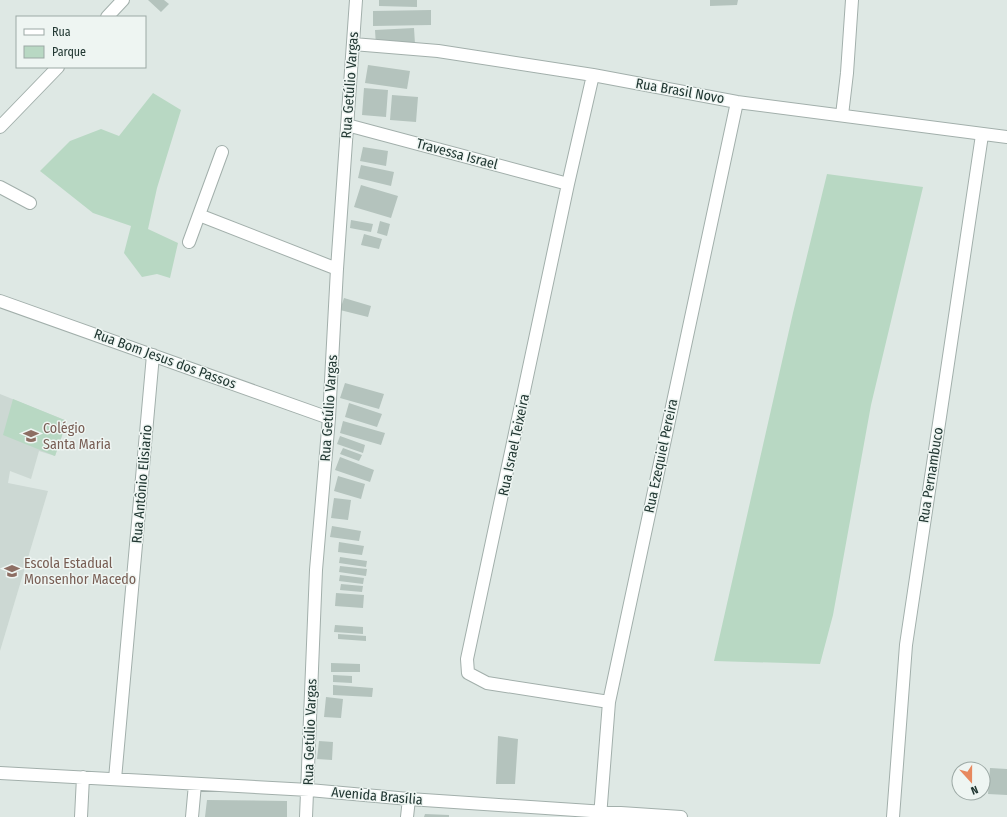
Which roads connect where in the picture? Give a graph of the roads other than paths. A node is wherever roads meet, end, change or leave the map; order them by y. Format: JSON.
{"nodes":[{"id":1,"x":123,"y":0,"type":"edge"},
{"id":2,"x":356,"y":0,"type":"edge"},
{"id":3,"x":852,"y":0,"type":"edge"},
{"id":4,"x":108,"y":16,"type":"edge"},
{"id":5,"x":352,"y":44,"type":"junction"},
{"id":6,"x":57,"y":68,"type":"edge"},
{"id":7,"x":593,"y":75,"type":"junction"},
{"id":8,"x":737,"y":102,"type":"junction"},
{"id":9,"x":842,"y":115,"type":"junction"},
{"id":10,"x":347,"y":125,"type":"junction"},
{"id":11,"x":0,"y":127,"type":"edge"},
{"id":12,"x":982,"y":135,"type":"junction"},
{"id":13,"x":1007,"y":137,"type":"edge"},
{"id":14,"x":222,"y":152,"type":"dead end"},
{"id":15,"x":568,"y":184,"type":"junction"},
{"id":16,"x":0,"y":187,"type":"edge"},
{"id":17,"x":30,"y":204,"type":"dead end"},
{"id":18,"x":198,"y":215,"type":"junction"},
{"id":19,"x":189,"y":242,"type":"dead end"},
{"id":20,"x":337,"y":269,"type":"junction"},
{"id":21,"x":0,"y":301,"type":"edge"},
{"id":22,"x":153,"y":355,"type":"junction"},
{"id":23,"x":330,"y":418,"type":"junction"},
{"id":24,"x":609,"y":702,"type":"junction"},
{"id":25,"x":0,"y":772,"type":"edge"},
{"id":26,"x":83,"y":777,"type":"junction"},
{"id":27,"x":115,"y":779,"type":"junction"},
{"id":28,"x":194,"y":784,"type":"junction"},
{"id":29,"x":309,"y":790,"type":"junction"},
{"id":30,"x":408,"y":799,"type":"junction"},
{"id":31,"x":499,"y":811,"type":"edge"},
{"id":32,"x":600,"y":815,"type":"edge"},
{"id":33,"x":81,"y":817,"type":"edge"},
{"id":34,"x":192,"y":817,"type":"edge"},
{"id":35,"x":306,"y":817,"type":"edge"},
{"id":36,"x":407,"y":817,"type":"edge"},
{"id":37,"x":681,"y":817,"type":"edge"},
{"id":38,"x":893,"y":817,"type":"edge"}],
"edges":[{"from":1,"to":4,"type":"street"},
{"from":2,"to":5,"type":"street","name":"Rua Getúlio Vargas"},
{"from":3,"to":9,"type":"street"},
{"from":5,"to":7,"type":"street","name":"Rua Brasil Novo"},
{"from":5,"to":10,"type":"street","name":"Rua Getúlio Vargas"},
{"from":6,"to":11,"type":"street"},
{"from":7,"to":8,"type":"street","name":"Rua Brasil Novo"},
{"from":7,"to":15,"type":"street","name":"Rua Israel Teixeira"},
{"from":8,"to":9,"type":"street","name":"Rua Brasil Novo"},
{"from":8,"to":24,"type":"street","name":"Rua Ezequiel Pereira"},
{"from":9,"to":12,"type":"street","name":"Rua Brasil Novo"},
{"from":10,"to":15,"type":"street","name":"Travessa Israel"},
{"from":10,"to":20,"type":"street","name":"Rua Getúlio Vargas"},
{"from":12,"to":13,"type":"street","name":"Rua Brasil Novo"},
{"from":12,"to":38,"type":"street","name":"Rua Pernambuco"},
{"from":14,"to":18,"type":"street"},
{"from":15,"to":24,"type":"street","name":"Rua Israel Teixeira"},
{"from":16,"to":17,"type":"street"},
{"from":18,"to":19,"type":"street"},
{"from":18,"to":20,"type":"street"},
{"from":20,"to":23,"type":"street","name":"Rua Getúlio Vargas"},
{"from":21,"to":22,"type":"street","name":"Rua Bom Jesus dos Passos"},
{"from":22,"to":23,"type":"street","name":"Rua Bom Jesus dos Passos"},
{"from":22,"to":27,"type":"street","name":"Rua Antônio Elisiario"},
{"from":23,"to":29,"type":"street","name":"Rua Getúlio Vargas"},
{"from":24,"to":32,"type":"street","name":"Rua Ezequiel Pereira"},
{"from":25,"to":26,"type":"street","name":"Avenida Brasília"},
{"from":26,"to":27,"type":"street","name":"Avenida Brasília"},
{"from":26,"to":33,"type":"street"},
{"from":27,"to":28,"type":"street","name":"Avenida Brasília"},
{"from":28,"to":29,"type":"street","name":"Avenida Brasília"},
{"from":28,"to":34,"type":"street"},
{"from":29,"to":30,"type":"street","name":"Avenida Brasília"},
{"from":29,"to":35,"type":"street","name":"Rua Getúlio Vargas"},
{"from":30,"to":31,"type":"street","name":"Avenida Brasília"},
{"from":30,"to":36,"type":"street"},
{"from":31,"to":32,"type":"street","name":"Avenida Brasília"},
{"from":32,"to":37,"type":"street","name":"Avenida Brasília"}]}
